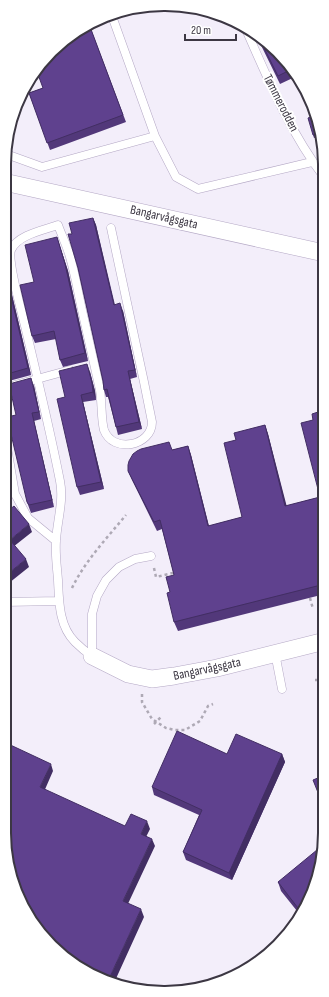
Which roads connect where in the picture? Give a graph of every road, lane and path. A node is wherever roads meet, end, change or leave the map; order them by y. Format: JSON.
{"nodes":[{"id":1,"x":113,"y":20,"type":"edge"},
{"id":2,"x":249,"y":37,"type":"edge"},
{"id":3,"x":155,"y":136,"type":"junction"},
{"id":4,"x":11,"y":156,"type":"edge"},
{"id":5,"x":312,"y":162,"type":"junction"},
{"id":6,"x":318,"y":170,"type":"edge"},
{"id":7,"x":11,"y":184,"type":"edge"},
{"id":8,"x":111,"y":228,"type":"dead end"},
{"id":9,"x":318,"y":252,"type":"edge"},
{"id":10,"x":87,"y":366,"type":"junction"},
{"id":11,"x":38,"y":378,"type":"junction"},
{"id":12,"x":11,"y":386,"type":"edge"},
{"id":13,"x":11,"y":475,"type":"edge"},
{"id":14,"x":126,"y":515,"type":"dead end"},
{"id":15,"x":56,"y":541,"type":"junction"},
{"id":16,"x":151,"y":556,"type":"joint"},
{"id":17,"x":177,"y":572,"type":"edge"},
{"id":18,"x":310,"y":598,"type":"edge"},
{"id":19,"x":59,"y":601,"type":"junction"},
{"id":20,"x":11,"y":602,"type":"edge"},
{"id":21,"x":313,"y":609,"type":"dead end"},
{"id":22,"x":60,"y":611,"type":"junction"},
{"id":23,"x":318,"y":643,"type":"edge"},
{"id":24,"x":275,"y":653,"type":"junction"},
{"id":25,"x":92,"y":656,"type":"junction"},
{"id":26,"x":282,"y":689,"type":"dead end"},
{"id":27,"x":142,"y":691,"type":"dead end"},
{"id":28,"x":214,"y":704,"type":"dead end"},
{"id":29,"x":161,"y":718,"type":"dead end"},
{"id":30,"x":155,"y":723,"type":"junction"}],
"edges":[{"from":1,"to":3,"type":"lane"},
{"from":2,"to":5,"type":"lane","name":"Tømmerodden"},
{"from":3,"to":4,"type":"lane"},
{"from":3,"to":5,"type":"lane"},
{"from":5,"to":6,"type":"lane","name":"Tømmerodden"},
{"from":7,"to":9,"type":"street","name":"Bangarvågsgata"},
{"from":8,"to":10,"type":"lane"},
{"from":10,"to":11,"type":"lane"},
{"from":10,"to":11,"type":"lane"},
{"from":11,"to":12,"type":"lane"},
{"from":11,"to":15,"type":"lane"},
{"from":13,"to":15,"type":"lane"},
{"from":14,"to":22,"type":"path"},
{"from":15,"to":19,"type":"lane"},
{"from":16,"to":17,"type":"path"},
{"from":16,"to":25,"type":"lane"},
{"from":18,"to":21,"type":"path"},
{"from":19,"to":20,"type":"lane"},
{"from":19,"to":22,"type":"lane"},
{"from":22,"to":25,"type":"lane"},
{"from":23,"to":24,"type":"street","name":"Bangarvågsgata"},
{"from":24,"to":25,"type":"street","name":"Bangarvågsgata"},
{"from":24,"to":26,"type":"lane"},
{"from":27,"to":30,"type":"path"},
{"from":28,"to":30,"type":"path"},
{"from":29,"to":30,"type":"path"}]}
